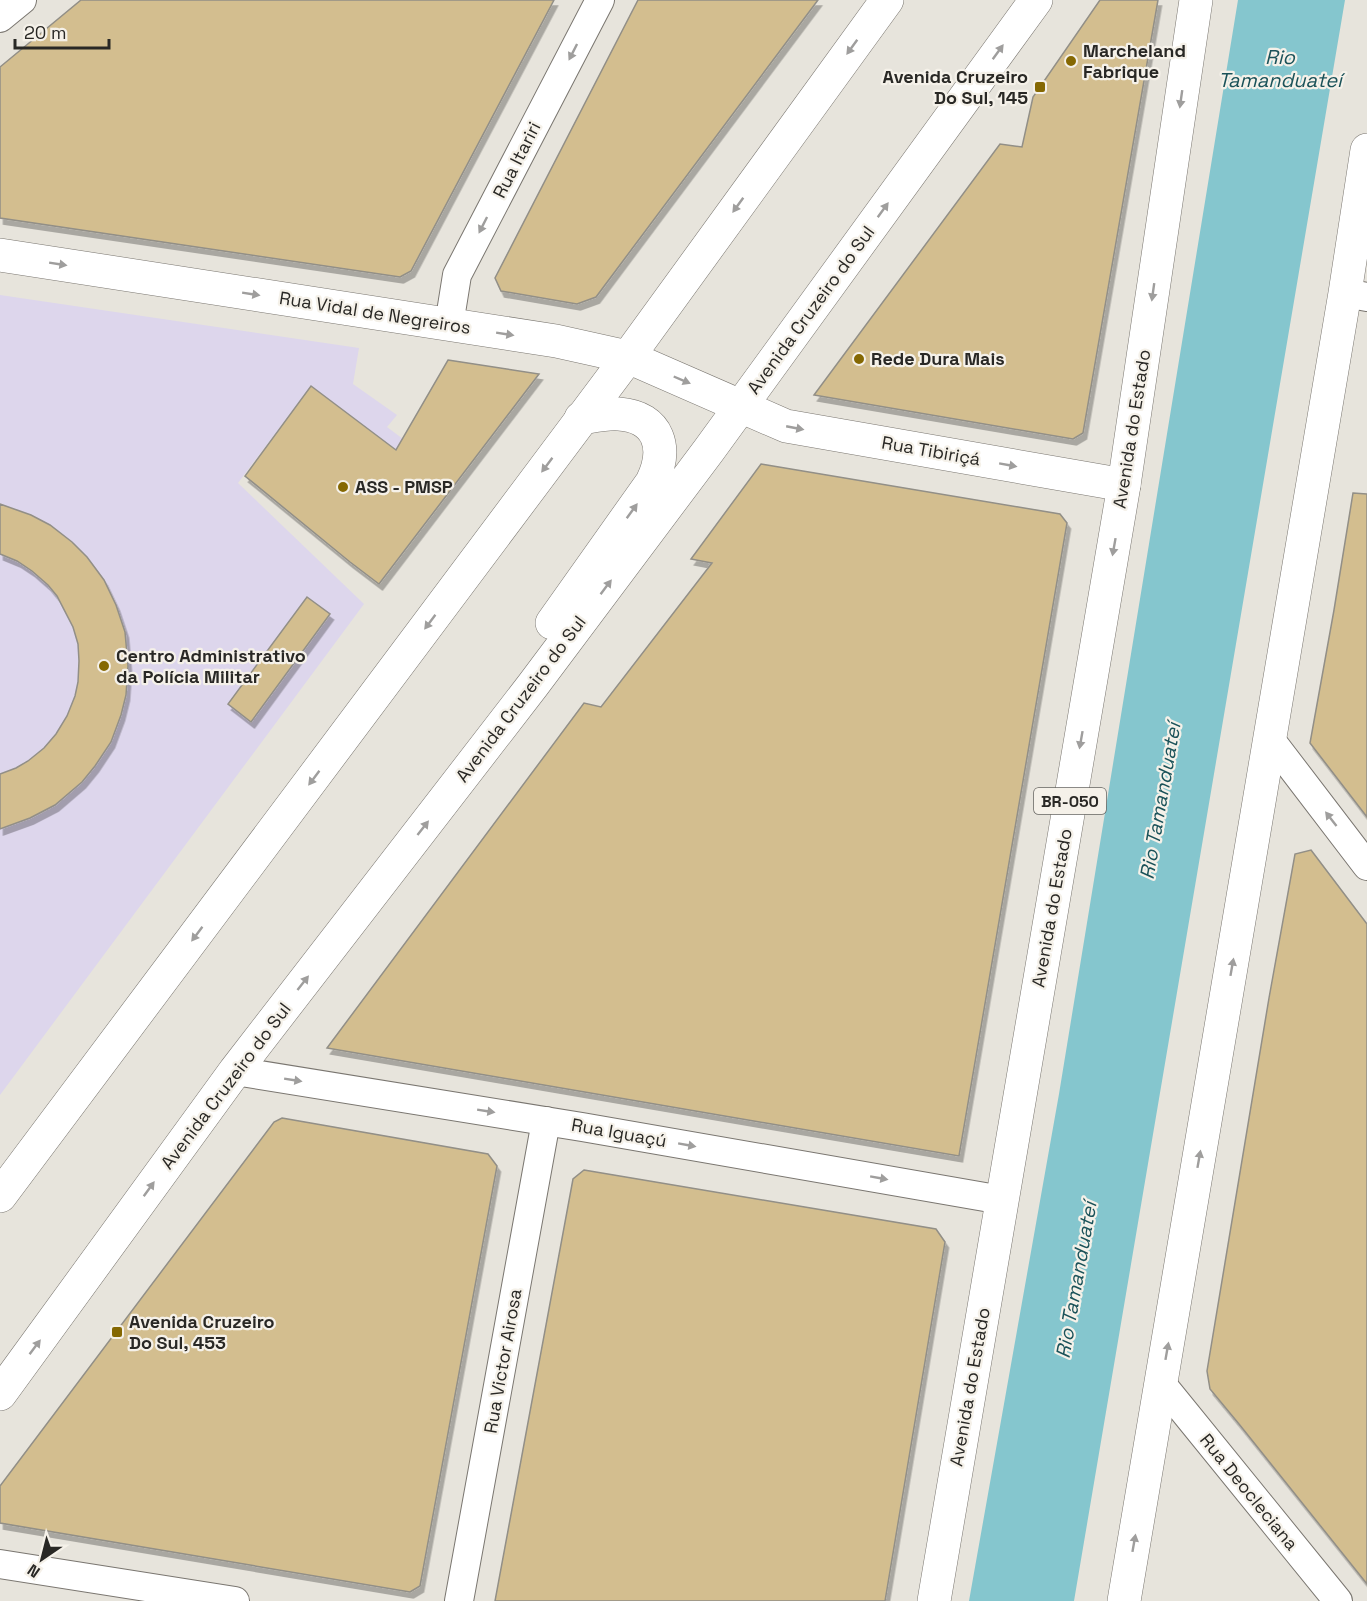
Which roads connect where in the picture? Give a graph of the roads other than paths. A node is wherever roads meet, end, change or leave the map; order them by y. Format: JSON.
{"nodes":[{"id":1,"x":22,"y":0,"type":"edge"},
{"id":2,"x":600,"y":0,"type":"edge"},
{"id":3,"x":887,"y":0,"type":"edge"},
{"id":4,"x":1036,"y":0,"type":"edge"},
{"id":5,"x":1196,"y":0,"type":"edge"},
{"id":6,"x":0,"y":18,"type":"edge"},
{"id":7,"x":1367,"y":150,"type":"edge"},
{"id":8,"x":0,"y":255,"type":"edge"},
{"id":9,"x":1356,"y":295,"type":"edge"},
{"id":10,"x":449,"y":325,"type":"junction"},
{"id":11,"x":628,"y":357,"type":"junction"},
{"id":12,"x":741,"y":406,"type":"junction"},
{"id":13,"x":581,"y":418,"type":"junction"},
{"id":14,"x":1124,"y":485,"type":"junction"},
{"id":15,"x":533,"y":685,"type":"junction"},
{"id":16,"x":1270,"y":740,"type":"junction"},
{"id":17,"x":1367,"y":866,"type":"edge"},
{"id":18,"x":235,"y":1071,"type":"junction"},
{"id":19,"x":546,"y":1121,"type":"junction"},
{"id":20,"x":0,"y":1196,"type":"edge"},
{"id":21,"x":1002,"y":1200,"type":"junction"},
{"id":22,"x":1161,"y":1383,"type":"junction"},
{"id":23,"x":0,"y":1394,"type":"edge"},
{"id":24,"x":0,"y":1564,"type":"edge"},
{"id":25,"x":235,"y":1601,"type":"edge"},
{"id":26,"x":459,"y":1601,"type":"edge"},
{"id":27,"x":934,"y":1601,"type":"edge"},
{"id":28,"x":1124,"y":1601,"type":"edge"},
{"id":29,"x":1338,"y":1601,"type":"edge"}],
"edges":[{"from":1,"to":6,"type":"street"},
{"from":2,"to":10,"type":"street","name":"Rua Itariri","one_way":true},
{"from":3,"to":11,"type":"main road","one_way":true},
{"from":12,"to":4,"type":"main road","name":"Avenida Cruzeiro do Sul","one_way":true},
{"from":5,"to":14,"type":"main road","name":"Avenida do Estado","number":"BR-050","one_way":true},
{"from":7,"to":9,"type":"main road"},
{"from":8,"to":10,"type":"main road","name":"Rua Vidal de Negreiros","one_way":true},
{"from":9,"to":16,"type":"main road"},
{"from":10,"to":11,"type":"main road","name":"Rua Vidal de Negreiros","one_way":true},
{"from":11,"to":12,"type":"main road","name":"Rua Vidal de Negreiros","one_way":true},
{"from":11,"to":13,"type":"main road"},
{"from":12,"to":14,"type":"main road","name":"Rua Tibiriçá","one_way":true},
{"from":15,"to":12,"type":"main road","name":"Avenida Cruzeiro do Sul","one_way":true},
{"from":15,"to":13,"type":"main road","one_way":true},
{"from":13,"to":20,"type":"main road","one_way":true},
{"from":14,"to":21,"type":"main road","name":"Avenida do Estado","number":"BR-050","one_way":true},
{"from":18,"to":15,"type":"main road","name":"Avenida Cruzeiro do Sul","one_way":true},
{"from":17,"to":16,"type":"street","one_way":true},
{"from":22,"to":16,"type":"main road","one_way":true},
{"from":18,"to":19,"type":"street","name":"Rua Iguaçú","one_way":true},
{"from":23,"to":18,"type":"main road","name":"Avenida Cruzeiro do Sul","one_way":true},
{"from":19,"to":21,"type":"street","name":"Rua Iguaçú","one_way":true},
{"from":19,"to":26,"type":"street","name":"Rua Victor Airosa"},
{"from":21,"to":27,"type":"main road","name":"Avenida do Estado","number":"BR-050"},
{"from":28,"to":22,"type":"main road","one_way":true},
{"from":22,"to":29,"type":"street","name":"Rua Deocleciana"},
{"from":24,"to":25,"type":"street"}]}
